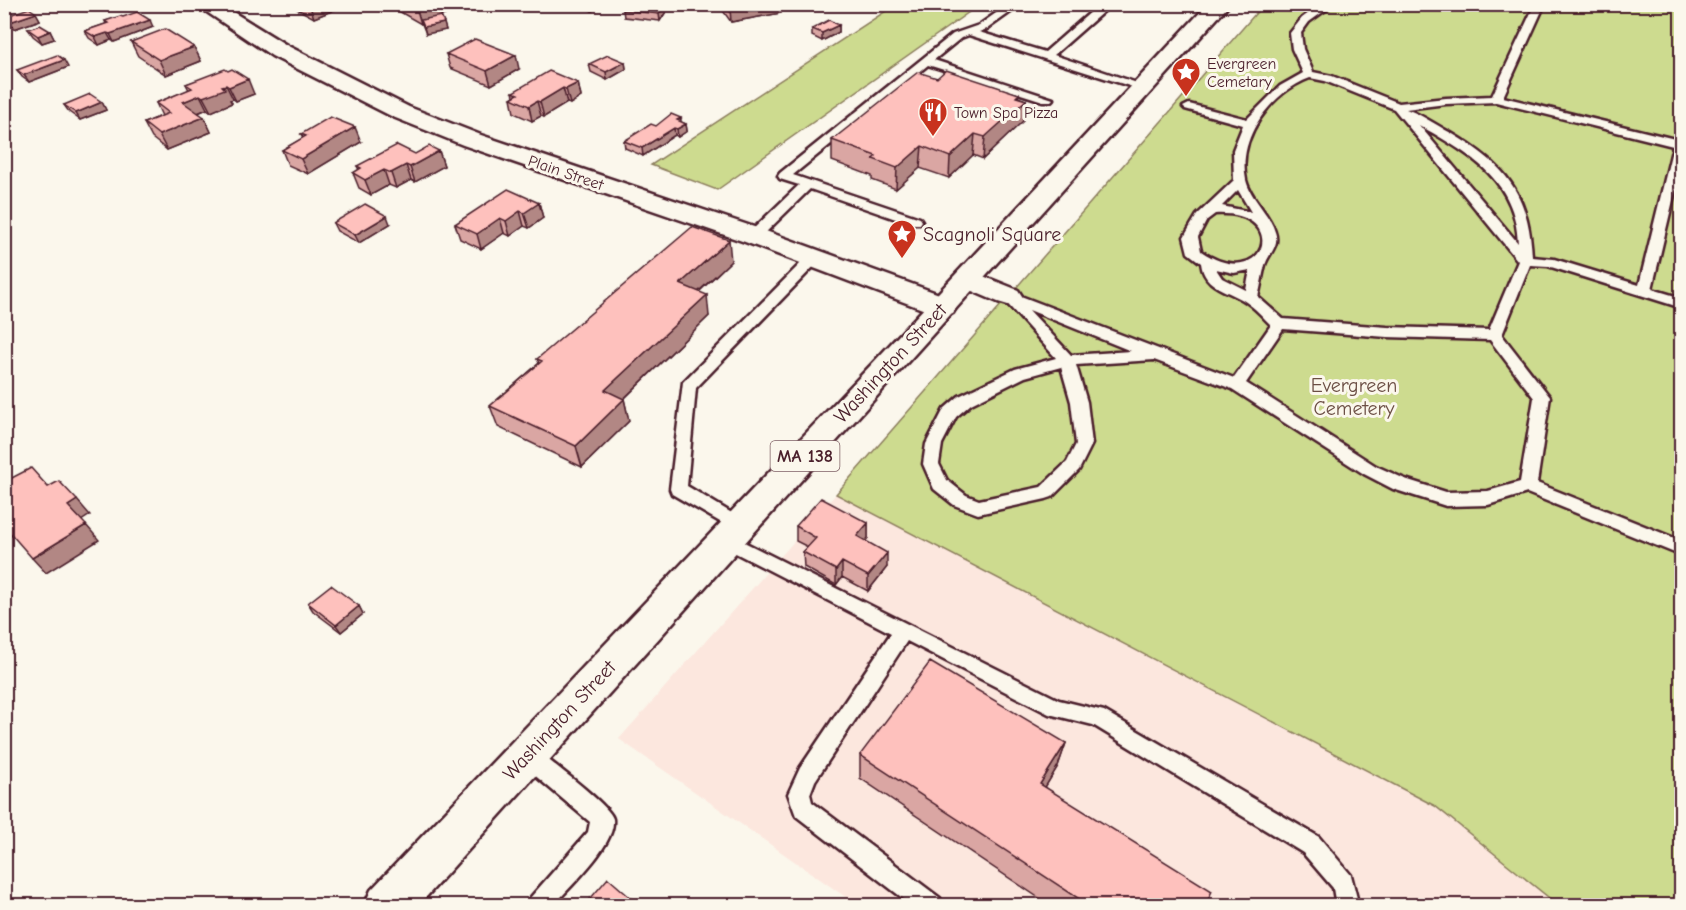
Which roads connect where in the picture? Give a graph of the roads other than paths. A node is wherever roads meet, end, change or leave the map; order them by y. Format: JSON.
{"nodes":[{"id":1,"x":205,"y":4,"type":"edge"},
{"id":2,"x":1017,"y":4,"type":"edge"},
{"id":3,"x":1107,"y":4,"type":"edge"},
{"id":4,"x":1329,"y":4,"type":"edge"},
{"id":5,"x":1540,"y":4,"type":"edge"},
{"id":6,"x":1218,"y":5,"type":"edge"},
{"id":7,"x":969,"y":32,"type":"junction"},
{"id":8,"x":1047,"y":56,"type":"junction"},
{"id":9,"x":925,"y":61,"type":"junction"},
{"id":10,"x":1309,"y":75,"type":"junction"},
{"id":11,"x":1143,"y":87,"type":"junction"},
{"id":12,"x":1047,"y":99,"type":"dead end"},
{"id":13,"x":1496,"y":99,"type":"junction"},
{"id":14,"x":1189,"y":107,"type":"dead end"},
{"id":15,"x":1398,"y":107,"type":"junction"},
{"id":16,"x":1250,"y":123,"type":"junction"},
{"id":17,"x":1681,"y":141,"type":"edge"},
{"id":18,"x":1240,"y":181,"type":"junction"},
{"id":19,"x":808,"y":184,"type":"junction"},
{"id":20,"x":1208,"y":212,"type":"junction"},
{"id":21,"x":915,"y":221,"type":"dead end"},
{"id":22,"x":1265,"y":224,"type":"junction"},
{"id":23,"x":754,"y":236,"type":"junction"},
{"id":24,"x":814,"y":258,"type":"junction"},
{"id":25,"x":1525,"y":261,"type":"junction"},
{"id":26,"x":1259,"y":262,"type":"junction"},
{"id":27,"x":1208,"y":263,"type":"junction"},
{"id":28,"x":968,"y":279,"type":"junction"},
{"id":29,"x":1644,"y":291,"type":"junction"},
{"id":30,"x":1008,"y":296,"type":"junction"},
{"id":31,"x":1251,"y":298,"type":"junction"},
{"id":32,"x":1682,"y":303,"type":"edge"},
{"id":33,"x":943,"y":306,"type":"junction"},
{"id":34,"x":1278,"y":324,"type":"junction"},
{"id":35,"x":1494,"y":335,"type":"junction"},
{"id":36,"x":1155,"y":355,"type":"junction"},
{"id":37,"x":1067,"y":360,"type":"junction"},
{"id":38,"x":1237,"y":385,"type":"junction"},
{"id":39,"x":1528,"y":486,"type":"junction"},
{"id":40,"x":733,"y":533,"type":"junction"},
{"id":41,"x":1682,"y":549,"type":"edge"},
{"id":42,"x":903,"y":632,"type":"junction"},
{"id":43,"x":526,"y":755,"type":"junction"},
{"id":44,"x":387,"y":906,"type":"edge"},
{"id":45,"x":538,"y":906,"type":"edge"},
{"id":46,"x":932,"y":906,"type":"edge"},
{"id":47,"x":1348,"y":906,"type":"edge"}],
"edges":[{"from":1,"to":23,"type":"main road","name":"Plain Street"},
{"from":2,"to":7,"type":"lane"},
{"from":3,"to":8,"type":"lane"},
{"from":4,"to":10,"type":"lane"},
{"from":5,"to":13,"type":"lane"},
{"from":6,"to":11,"type":"main road","name":"Washington Street","number":"MA 138"},
{"from":7,"to":8,"type":"lane"},
{"from":7,"to":9,"type":"lane"},
{"from":8,"to":11,"type":"lane"},
{"from":9,"to":12,"type":"lane"},
{"from":9,"to":19,"type":"lane"},
{"from":10,"to":15,"type":"lane"},
{"from":10,"to":16,"type":"lane"},
{"from":11,"to":28,"type":"main road","name":"Washington Street","number":"MA 138"},
{"from":13,"to":15,"type":"lane"},
{"from":13,"to":17,"type":"lane"},
{"from":14,"to":16,"type":"lane"},
{"from":15,"to":25,"type":"lane"},
{"from":15,"to":25,"type":"lane"},
{"from":16,"to":18,"type":"lane"},
{"from":17,"to":29,"type":"lane"},
{"from":18,"to":20,"type":"lane"},
{"from":18,"to":22,"type":"lane"},
{"from":19,"to":21,"type":"lane"},
{"from":19,"to":23,"type":"lane"},
{"from":20,"to":22,"type":"lane"},
{"from":20,"to":27,"type":"lane"},
{"from":22,"to":26,"type":"lane"},
{"from":23,"to":24,"type":"main road","name":"Plain Street"},
{"from":24,"to":33,"type":"main road","name":"Plain Street"},
{"from":24,"to":40,"type":"lane"},
{"from":25,"to":29,"type":"lane"},
{"from":25,"to":35,"type":"lane"},
{"from":26,"to":27,"type":"lane"},
{"from":26,"to":31,"type":"lane"},
{"from":27,"to":31,"type":"lane"},
{"from":28,"to":30,"type":"main road"},
{"from":28,"to":33,"type":"main road","name":"Washington Street","number":"MA 138"},
{"from":29,"to":32,"type":"lane"},
{"from":30,"to":36,"type":"lane"},
{"from":30,"to":37,"type":"lane"},
{"from":31,"to":34,"type":"lane"},
{"from":33,"to":40,"type":"main road","name":"Washington Street","number":"MA 138"},
{"from":34,"to":35,"type":"lane"},
{"from":34,"to":38,"type":"lane"},
{"from":35,"to":39,"type":"lane"},
{"from":36,"to":37,"type":"lane"},
{"from":36,"to":38,"type":"lane"},
{"from":37,"to":37,"type":"lane"},
{"from":38,"to":39,"type":"lane"},
{"from":39,"to":41,"type":"lane"},
{"from":40,"to":42,"type":"lane"},
{"from":40,"to":43,"type":"main road","name":"Washington Street","number":"MA 138"},
{"from":42,"to":46,"type":"lane"},
{"from":42,"to":47,"type":"lane"},
{"from":43,"to":44,"type":"main road","name":"Washington Street","number":"MA 138"},
{"from":43,"to":45,"type":"lane"}]}
